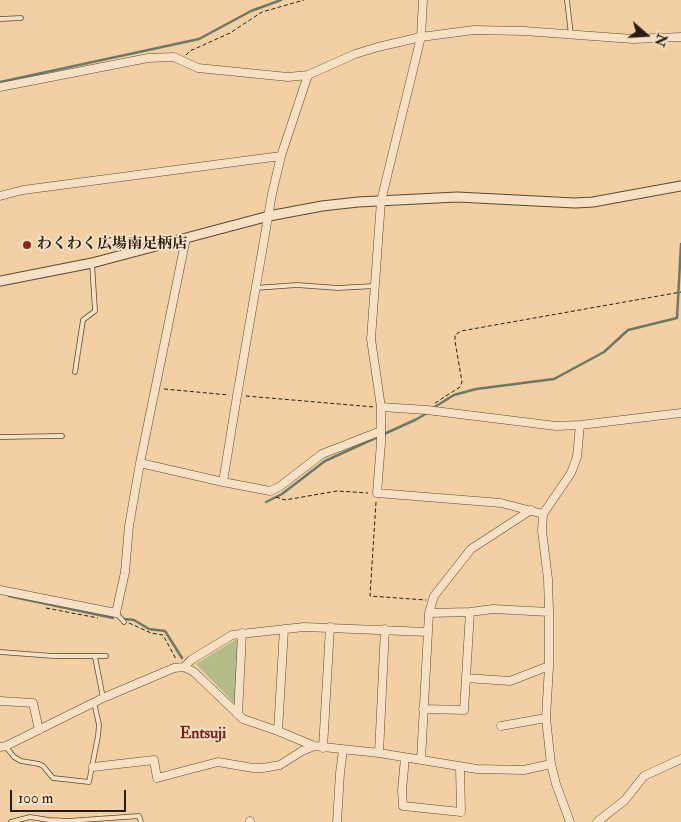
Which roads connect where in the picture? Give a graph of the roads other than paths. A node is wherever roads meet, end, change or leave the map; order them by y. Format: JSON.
{"nodes":[{"id":1,"x":423,"y":0,"type":"edge"},
{"id":2,"x":567,"y":0,"type":"edge"},
{"id":3,"x":21,"y":18,"type":"dead end"},
{"id":4,"x":0,"y":19,"type":"edge"},
{"id":5,"x":571,"y":35,"type":"junction"},
{"id":6,"x":421,"y":37,"type":"junction"},
{"id":7,"x":681,"y":37,"type":"edge"},
{"id":8,"x":308,"y":75,"type":"junction"},
{"id":9,"x":0,"y":87,"type":"edge"},
{"id":10,"x":281,"y":156,"type":"junction"},
{"id":11,"x":681,"y":186,"type":"edge"},
{"id":12,"x":0,"y":196,"type":"edge"},
{"id":13,"x":381,"y":201,"type":"junction"},
{"id":14,"x":269,"y":216,"type":"junction"},
{"id":15,"x":186,"y":238,"type":"junction"},
{"id":16,"x":92,"y":263,"type":"junction"},
{"id":17,"x":0,"y":281,"type":"edge"},
{"id":18,"x":374,"y":286,"type":"junction"},
{"id":19,"x":255,"y":288,"type":"junction"},
{"id":20,"x":75,"y":372,"type":"dead end"},
{"id":21,"x":381,"y":407,"type":"junction"},
{"id":22,"x":681,"y":412,"type":"edge"},
{"id":23,"x":580,"y":425,"type":"junction"},
{"id":24,"x":381,"y":431,"type":"junction"},
{"id":25,"x":62,"y":436,"type":"dead end"},
{"id":26,"x":0,"y":437,"type":"edge"},
{"id":27,"x":140,"y":463,"type":"junction"},
{"id":28,"x":223,"y":482,"type":"junction"},
{"id":29,"x":531,"y":510,"type":"junction"},
{"id":30,"x":543,"y":514,"type":"junction"},
{"id":31,"x":0,"y":590,"type":"edge"},
{"id":32,"x":116,"y":612,"type":"junction"},
{"id":33,"x":429,"y":612,"type":"junction"},
{"id":34,"x":470,"y":612,"type":"junction"},
{"id":35,"x":549,"y":612,"type":"junction"},
{"id":36,"x":124,"y":622,"type":"road end"},
{"id":37,"x":330,"y":627,"type":"junction"},
{"id":38,"x":284,"y":629,"type":"junction"},
{"id":39,"x":385,"y":629,"type":"junction"},
{"id":40,"x":428,"y":632,"type":"junction"},
{"id":41,"x":242,"y":633,"type":"junction"},
{"id":42,"x":0,"y":652,"type":"edge"},
{"id":43,"x":106,"y":656,"type":"dead end"},
{"id":44,"x":95,"y":657,"type":"junction"},
{"id":45,"x":549,"y":666,"type":"junction"},
{"id":46,"x":182,"y":667,"type":"junction"},
{"id":47,"x":466,"y":678,"type":"junction"},
{"id":48,"x":103,"y":698,"type":"junction"},
{"id":49,"x":0,"y":701,"type":"edge"},
{"id":50,"x":94,"y":702,"type":"junction"},
{"id":51,"x":423,"y":709,"type":"junction"},
{"id":52,"x":238,"y":715,"type":"junction"},
{"id":53,"x":546,"y":718,"type":"junction"},
{"id":54,"x":501,"y":726,"type":"dead end"},
{"id":55,"x":39,"y":730,"type":"junction"},
{"id":56,"x":278,"y":731,"type":"junction"},
{"id":57,"x":314,"y":746,"type":"junction"},
{"id":58,"x":3,"y":747,"type":"edge"},
{"id":59,"x":323,"y":748,"type":"junction"},
{"id":60,"x":343,"y":750,"type":"junction"},
{"id":61,"x":378,"y":753,"type":"junction"},
{"id":62,"x":404,"y":758,"type":"junction"},
{"id":63,"x":681,"y":759,"type":"edge"},
{"id":64,"x":421,"y":760,"type":"junction"},
{"id":65,"x":551,"y":764,"type":"junction"},
{"id":66,"x":460,"y":766,"type":"junction"},
{"id":67,"x":93,"y":767,"type":"junction"},
{"id":68,"x":68,"y":821,"type":"edge"},
{"id":69,"x":11,"y":822,"type":"edge"},
{"id":70,"x":141,"y":822,"type":"edge"},
{"id":71,"x":337,"y":822,"type":"edge"},
{"id":72,"x":570,"y":822,"type":"edge"},
{"id":73,"x":597,"y":822,"type":"edge"}],
"edges":[{"from":1,"to":6,"type":"street"},
{"from":2,"to":5,"type":"lane"},
{"from":3,"to":4,"type":"lane"},
{"from":5,"to":6,"type":"street"},
{"from":5,"to":7,"type":"street"},
{"from":6,"to":8,"type":"street"},
{"from":6,"to":13,"type":"street"},
{"from":8,"to":9,"type":"street"},
{"from":8,"to":10,"type":"street"},
{"from":10,"to":12,"type":"street"},
{"from":10,"to":14,"type":"street"},
{"from":11,"to":13,"type":"street"},
{"from":13,"to":14,"type":"street"},
{"from":13,"to":18,"type":"street"},
{"from":14,"to":15,"type":"street"},
{"from":14,"to":19,"type":"street"},
{"from":15,"to":16,"type":"street"},
{"from":15,"to":27,"type":"street"},
{"from":16,"to":17,"type":"street"},
{"from":16,"to":20,"type":"lane"},
{"from":18,"to":19,"type":"lane"},
{"from":18,"to":21,"type":"street"},
{"from":19,"to":28,"type":"street"},
{"from":21,"to":23,"type":"street"},
{"from":21,"to":24,"type":"street"},
{"from":22,"to":23,"type":"street"},
{"from":23,"to":30,"type":"street"},
{"from":24,"to":28,"type":"street"},
{"from":24,"to":29,"type":"street"},
{"from":25,"to":26,"type":"lane"},
{"from":27,"to":28,"type":"street"},
{"from":27,"to":32,"type":"street"},
{"from":29,"to":30,"type":"street"},
{"from":29,"to":33,"type":"street"},
{"from":30,"to":35,"type":"street"},
{"from":31,"to":32,"type":"street"},
{"from":32,"to":36,"type":"lane"},
{"from":33,"to":34,"type":"street"},
{"from":33,"to":40,"type":"street"},
{"from":34,"to":35,"type":"street"},
{"from":34,"to":47,"type":"street"},
{"from":35,"to":45,"type":"street"},
{"from":37,"to":38,"type":"street"},
{"from":37,"to":39,"type":"street"},
{"from":37,"to":59,"type":"street"},
{"from":38,"to":41,"type":"street"},
{"from":38,"to":56,"type":"street"},
{"from":39,"to":40,"type":"street"},
{"from":39,"to":61,"type":"street"},
{"from":40,"to":51,"type":"street"},
{"from":41,"to":46,"type":"street"},
{"from":41,"to":52,"type":"street"},
{"from":42,"to":44,"type":"lane"},
{"from":43,"to":44,"type":"lane"},
{"from":44,"to":48,"type":"lane"},
{"from":45,"to":47,"type":"street"},
{"from":45,"to":53,"type":"street"},
{"from":46,"to":48,"type":"street"},
{"from":46,"to":52,"type":"street"},
{"from":47,"to":51,"type":"street"},
{"from":48,"to":50,"type":"street"},
{"from":49,"to":55,"type":"street"},
{"from":50,"to":55,"type":"street"},
{"from":50,"to":67,"type":"lane"},
{"from":51,"to":64,"type":"street"},
{"from":52,"to":56,"type":"street"},
{"from":53,"to":54,"type":"street"},
{"from":53,"to":65,"type":"street"},
{"from":55,"to":58,"type":"street"},
{"from":56,"to":57,"type":"street"},
{"from":57,"to":59,"type":"street"},
{"from":57,"to":67,"type":"street"},
{"from":58,"to":67,"type":"lane"},
{"from":59,"to":60,"type":"street"},
{"from":60,"to":61,"type":"street"},
{"from":60,"to":71,"type":"street"},
{"from":61,"to":62,"type":"street"},
{"from":62,"to":64,"type":"street"},
{"from":62,"to":66,"type":"street"},
{"from":63,"to":73,"type":"street"},
{"from":64,"to":66,"type":"street"},
{"from":65,"to":66,"type":"street"},
{"from":65,"to":72,"type":"street"},
{"from":68,"to":69,"type":"lane"},
{"from":68,"to":70,"type":"lane"}]}
